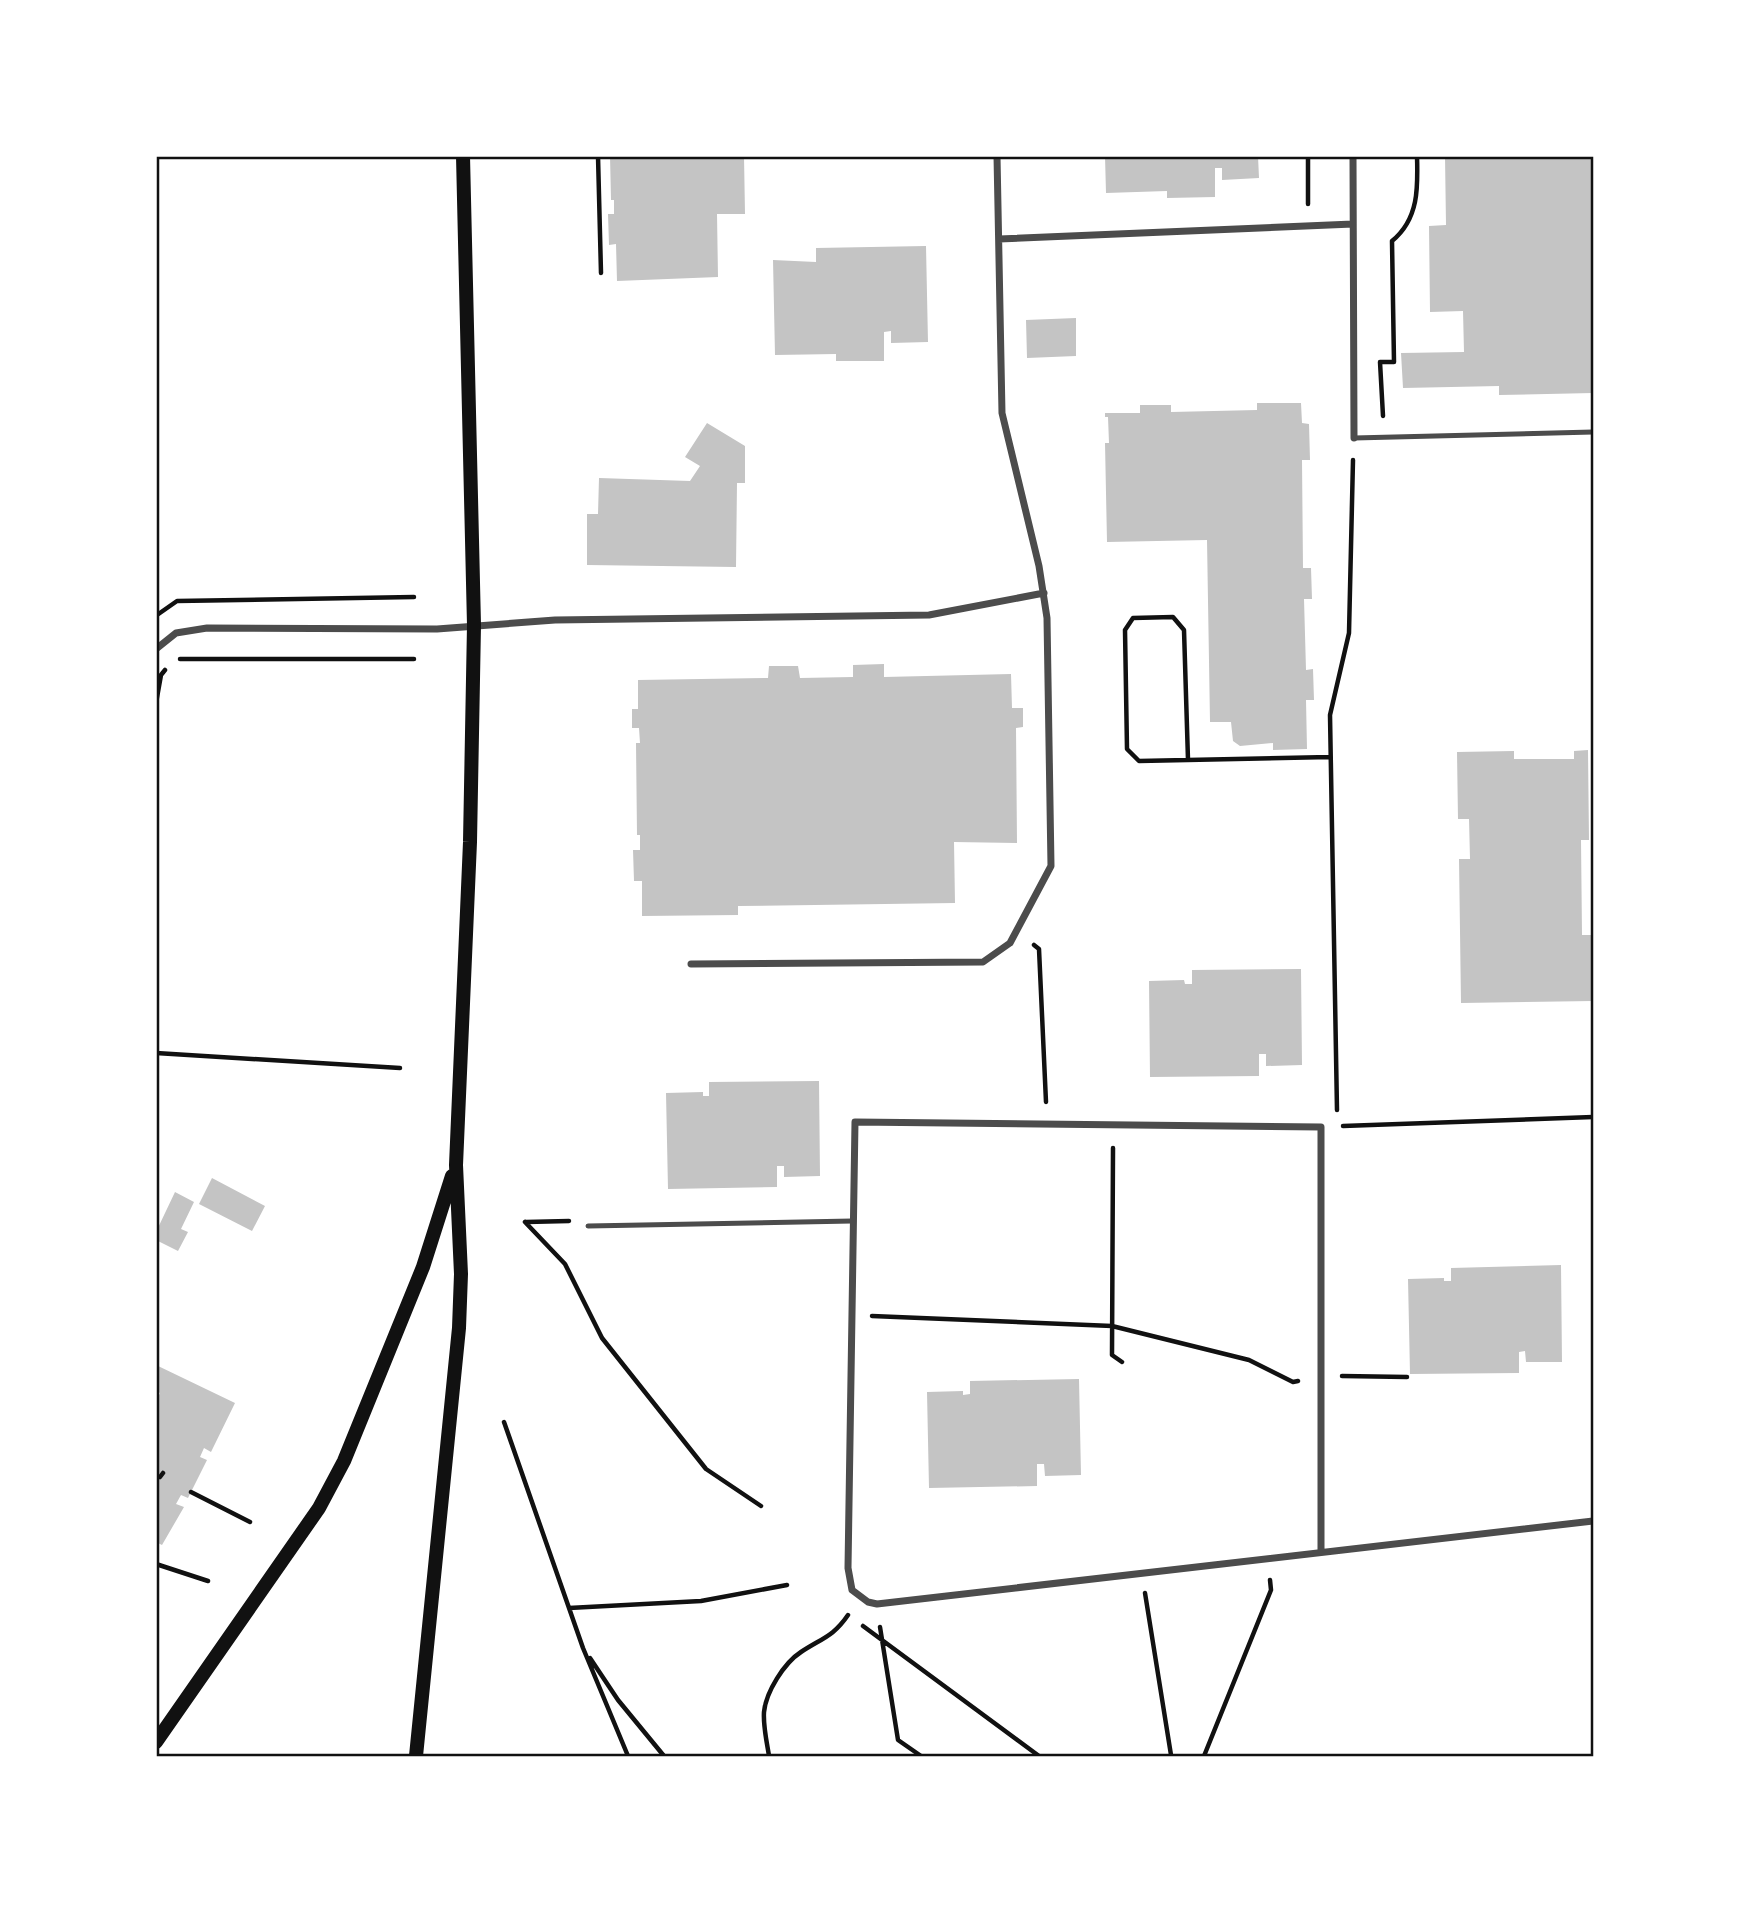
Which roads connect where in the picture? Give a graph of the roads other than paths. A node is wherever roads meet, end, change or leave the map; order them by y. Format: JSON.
{"nodes":[{"id":1,"x":463,"y":156,"type":"edge"},
{"id":2,"x":997,"y":156,"type":"edge"},
{"id":3,"x":1353,"y":156,"type":"edge"},
{"id":4,"x":1353,"y":223,"type":"junction"},
{"id":5,"x":999,"y":239,"type":"junction"},
{"id":6,"x":1593,"y":432,"type":"edge"},
{"id":7,"x":1354,"y":438,"type":"joint"},
{"id":8,"x":1044,"y":593,"type":"junction"},
{"id":9,"x":474,"y":625,"type":"junction"},
{"id":10,"x":156,"y":649,"type":"edge"},
{"id":11,"x":691,"y":964,"type":"dead end"},
{"id":12,"x":456,"y":1165,"type":"junction"},
{"id":13,"x":852,"y":1221,"type":"junction"},
{"id":14,"x":588,"y":1226,"type":"road end"},
{"id":15,"x":1593,"y":1521,"type":"edge"},
{"id":16,"x":1321,"y":1551,"type":"junction"},
{"id":17,"x":156,"y":1742,"type":"edge"},
{"id":18,"x":416,"y":1756,"type":"edge"}],
"edges":[{"from":1,"to":9,"type":"main road"},
{"from":2,"to":5,"type":"street"},
{"from":3,"to":4,"type":"street"},
{"from":4,"to":5,"type":"street"},
{"from":4,"to":7,"type":"street"},
{"from":5,"to":8,"type":"street"},
{"from":6,"to":7,"type":"lane"},
{"from":8,"to":9,"type":"street"},
{"from":8,"to":11,"type":"street"},
{"from":9,"to":10,"type":"street"},
{"from":9,"to":12,"type":"main road"},
{"from":12,"to":17,"type":"main road"},
{"from":12,"to":18,"type":"main road"},
{"from":13,"to":14,"type":"lane"},
{"from":13,"to":16,"type":"street"},
{"from":13,"to":16,"type":"street"},
{"from":15,"to":16,"type":"street"}]}
